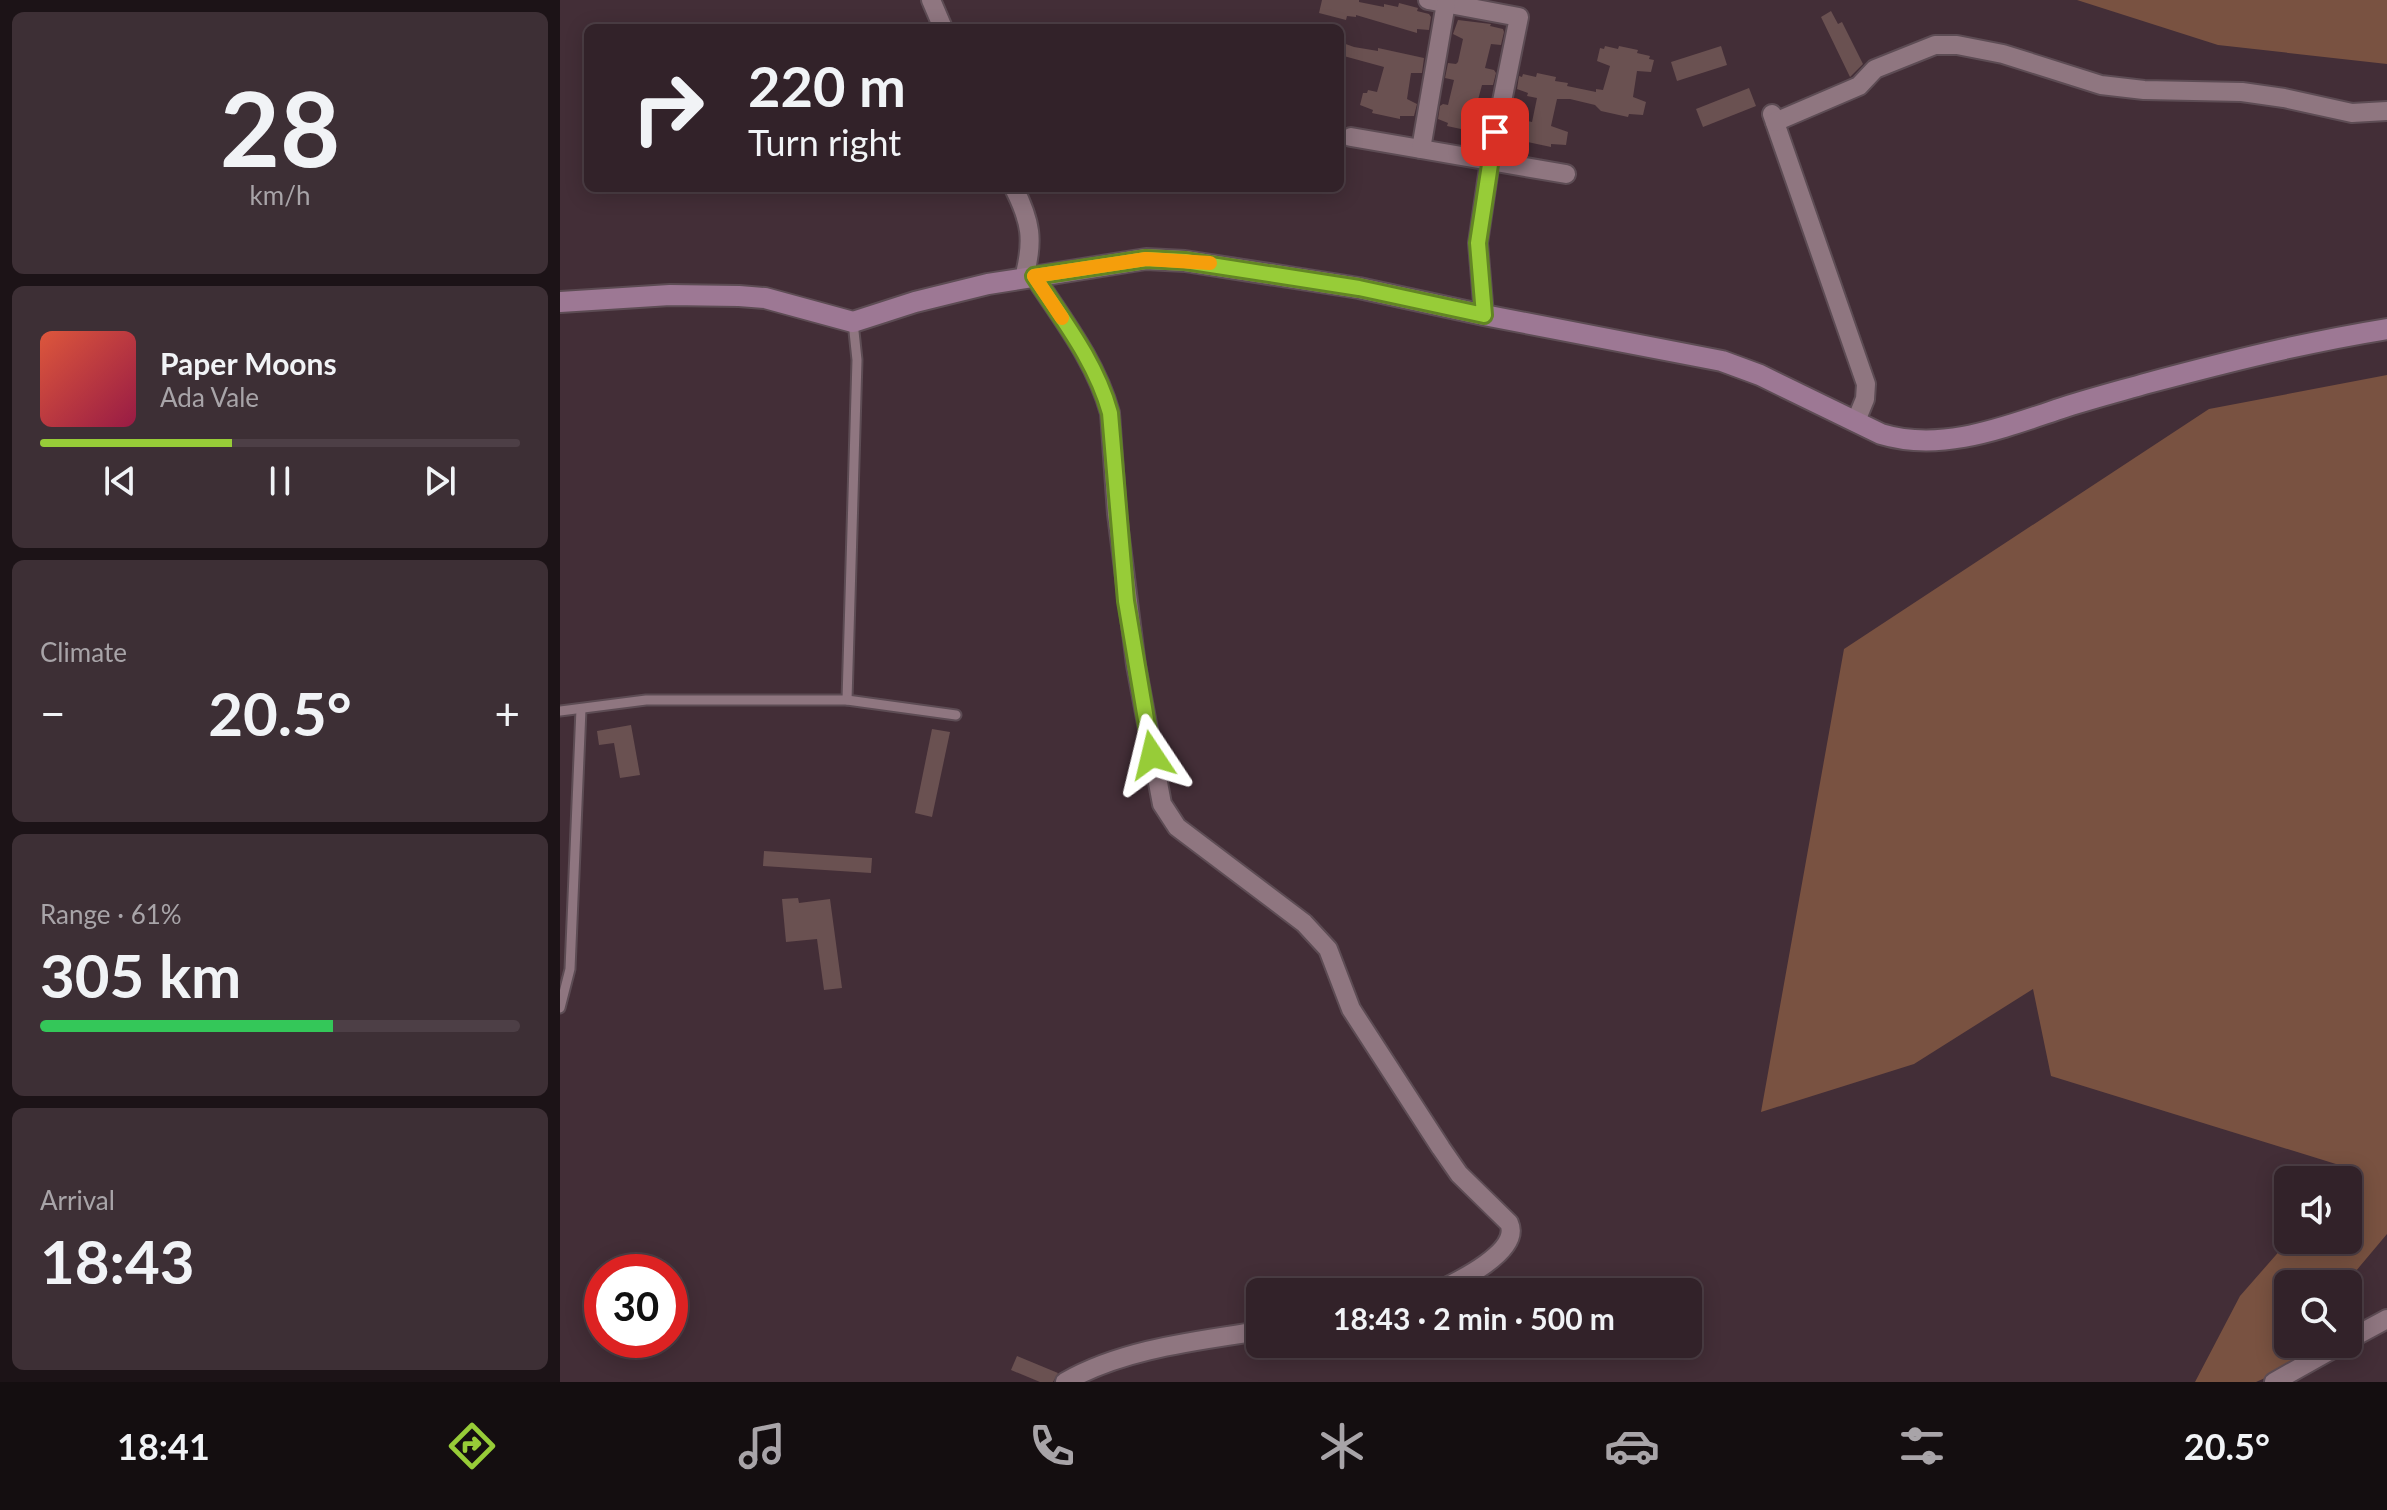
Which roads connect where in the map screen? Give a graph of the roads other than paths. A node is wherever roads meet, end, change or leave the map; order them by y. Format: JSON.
{"nodes":[{"id":1,"x":931,"y":0,"type":"edge"},
{"id":2,"x":1437,"y":2,"type":"edge"},
{"id":3,"x":941,"y":24,"type":"edge"},
{"id":4,"x":2387,"y":111,"type":"edge"},
{"id":5,"x":1351,"y":137,"type":"dead end"},
{"id":6,"x":1421,"y":149,"type":"junction"},
{"id":7,"x":1490,"y":161,"type":"junction"},
{"id":8,"x":1566,"y":174,"type":"dead end"},
{"id":9,"x":1016,"y":192,"type":"edge"},
{"id":10,"x":1029,"y":277,"type":"junction"},
{"id":11,"x":560,"y":302,"type":"edge"},
{"id":12,"x":1484,"y":315,"type":"junction"},
{"id":13,"x":853,"y":322,"type":"junction"},
{"id":14,"x":2387,"y":329,"type":"edge"},
{"id":15,"x":1856,"y":421,"type":"junction"},
{"id":16,"x":847,"y":700,"type":"junction"},
{"id":17,"x":581,"y":709,"type":"junction"},
{"id":18,"x":560,"y":711,"type":"edge"},
{"id":19,"x":956,"y":715,"type":"dead end"},
{"id":20,"x":560,"y":1008,"type":"edge"},
{"id":21,"x":1463,"y":1278,"type":"edge"},
{"id":22,"x":2387,"y":1319,"type":"edge"},
{"id":23,"x":2362,"y":1332,"type":"edge"},
{"id":24,"x":1246,"y":1333,"type":"edge"},
{"id":25,"x":2317,"y":1358,"type":"edge"},
{"id":26,"x":1065,"y":1382,"type":"edge"},
{"id":27,"x":2274,"y":1382,"type":"edge"}],
"edges":[{"from":1,"to":3,"type":"street"},
{"from":2,"to":6,"type":"street"},
{"from":2,"to":7,"type":"street"},
{"from":4,"to":15,"type":"street"},
{"from":5,"to":6,"type":"street"},
{"from":6,"to":7,"type":"street"},
{"from":7,"to":8,"type":"street"},
{"from":7,"to":12,"type":"street"},
{"from":9,"to":10,"type":"street"},
{"from":10,"to":12,"type":"street"},
{"from":10,"to":13,"type":"street"},
{"from":10,"to":21,"type":"street"},
{"from":11,"to":13,"type":"street"},
{"from":12,"to":15,"type":"street"},
{"from":13,"to":16,"type":"lane"},
{"from":14,"to":15,"type":"street"},
{"from":16,"to":17,"type":"lane"},
{"from":16,"to":19,"type":"lane"},
{"from":17,"to":18,"type":"lane"},
{"from":17,"to":20,"type":"lane"},
{"from":22,"to":23,"type":"street"},
{"from":24,"to":26,"type":"street"},
{"from":25,"to":27,"type":"street"}]}
